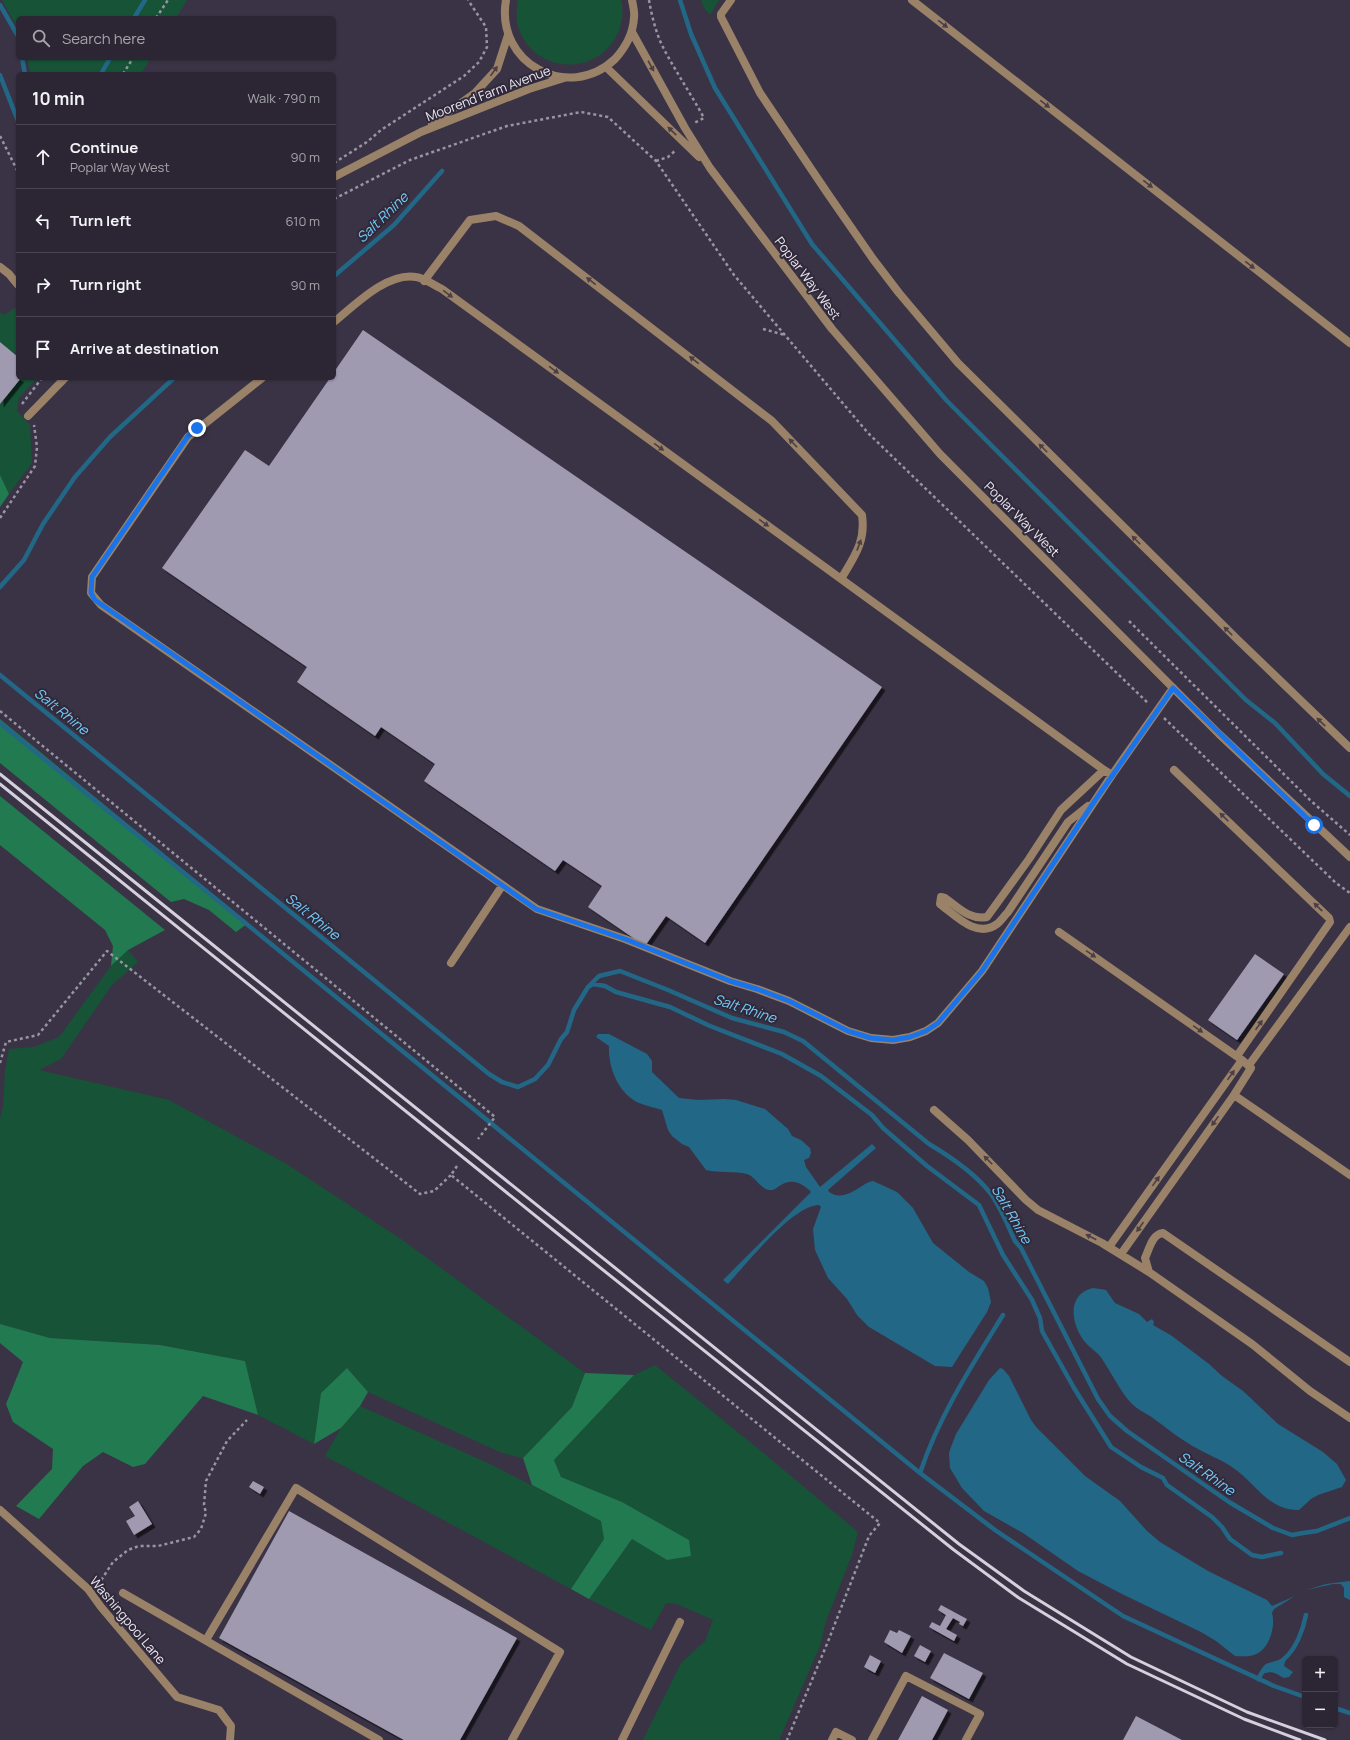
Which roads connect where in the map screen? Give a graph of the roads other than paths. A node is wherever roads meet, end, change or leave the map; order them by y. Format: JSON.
{"nodes":[{"id":1,"x":506,"y":0,"type":"edge"},
{"id":2,"x":632,"y":0,"type":"edge"},
{"id":3,"x":731,"y":0,"type":"edge"},
{"id":4,"x":912,"y":0,"type":"edge"},
{"id":5,"x":632,"y":32,"type":"junction"},
{"id":6,"x":508,"y":35,"type":"junction"},
{"id":7,"x":606,"y":67,"type":"junction"},
{"id":8,"x":564,"y":78,"type":"junction"},
{"id":9,"x":421,"y":132,"type":"junction"},
{"id":10,"x":710,"y":168,"type":"junction"},
{"id":11,"x":336,"y":176,"type":"edge"},
{"id":12,"x":0,"y":267,"type":"edge"},
{"id":13,"x":424,"y":281,"type":"junction"},
{"id":14,"x":16,"y":283,"type":"edge"},
{"id":15,"x":336,"y":320,"type":"edge"},
{"id":16,"x":1350,"y":343,"type":"edge"},
{"id":17,"x":63,"y":380,"type":"edge"},
{"id":18,"x":259,"y":380,"type":"edge"},
{"id":19,"x":28,"y":416,"type":"road end"},
{"id":20,"x":842,"y":580,"type":"junction"},
{"id":21,"x":1173,"y":688,"type":"junction"},
{"id":22,"x":1350,"y":748,"type":"edge"},
{"id":23,"x":1104,"y":770,"type":"junction"},
{"id":24,"x":1174,"y":770,"type":"dead end"},
{"id":25,"x":1112,"y":775,"type":"junction"},
{"id":26,"x":1094,"y":802,"type":"junction"},
{"id":27,"x":1350,"y":857,"type":"edge"},
{"id":28,"x":502,"y":886,"type":"junction"},
{"id":29,"x":1350,"y":927,"type":"edge"},
{"id":30,"x":1060,"y":932,"type":"dead end"},
{"id":31,"x":451,"y":963,"type":"dead end"},
{"id":32,"x":1239,"y":1058,"type":"junction"},
{"id":33,"x":1249,"y":1065,"type":"junction"},
{"id":34,"x":1234,"y":1095,"type":"junction"},
{"id":35,"x":934,"y":1110,"type":"dead end"},
{"id":36,"x":1350,"y":1176,"type":"edge"},
{"id":37,"x":1109,"y":1247,"type":"junction"},
{"id":38,"x":1121,"y":1254,"type":"junction"},
{"id":39,"x":1149,"y":1272,"type":"junction"},
{"id":40,"x":1350,"y":1362,"type":"edge"},
{"id":41,"x":1350,"y":1418,"type":"edge"},
{"id":42,"x":0,"y":1510,"type":"edge"},
{"id":43,"x":123,"y":1593,"type":"dead end"},
{"id":44,"x":680,"y":1622,"type":"dead end"},
{"id":45,"x":206,"y":1640,"type":"junction"},
{"id":46,"x":230,"y":1740,"type":"edge"},
{"id":47,"x":379,"y":1740,"type":"edge"},
{"id":48,"x":512,"y":1740,"type":"edge"},
{"id":49,"x":622,"y":1740,"type":"edge"},
{"id":50,"x":832,"y":1740,"type":"edge"},
{"id":51,"x":852,"y":1740,"type":"edge"},
{"id":52,"x":872,"y":1740,"type":"edge"},
{"id":53,"x":966,"y":1740,"type":"edge"}],
"edges":[{"from":1,"to":6,"type":"street"},
{"from":2,"to":5,"type":"street"},
{"from":22,"to":3,"type":"street","one_way":true},
{"from":4,"to":16,"type":"street","one_way":true},
{"from":5,"to":7,"type":"street"},
{"from":5,"to":10,"type":"street","name":"Poplar Way West","one_way":true},
{"from":6,"to":8,"type":"street"},
{"from":9,"to":6,"type":"street","name":"Moorend Farm Avenue","one_way":true},
{"from":7,"to":8,"type":"street"},
{"from":10,"to":7,"type":"street","name":"Poplar Way West","one_way":true},
{"from":8,"to":9,"type":"street","name":"Moorend Farm Avenue"},
{"from":9,"to":11,"type":"street","name":"Moorend Farm Avenue"},
{"from":10,"to":21,"type":"street","name":"Poplar Way West"},
{"from":12,"to":14,"type":"street"},
{"from":13,"to":15,"type":"street"},
{"from":13,"to":20,"type":"street","one_way":true},
{"from":20,"to":13,"type":"street","one_way":true},
{"from":17,"to":19,"type":"street"},
{"from":18,"to":28,"type":"street"},
{"from":20,"to":23,"type":"street"},
{"from":21,"to":25,"type":"street"},
{"from":21,"to":27,"type":"street","name":"Poplar Way West"},
{"from":23,"to":25,"type":"street"},
{"from":23,"to":26,"type":"street"},
{"from":32,"to":24,"type":"street","one_way":true},
{"from":25,"to":26,"type":"street"},
{"from":26,"to":28,"type":"street"},
{"from":28,"to":31,"type":"street"},
{"from":29,"to":33,"type":"street"},
{"from":30,"to":32,"type":"street","one_way":true},
{"from":32,"to":33,"type":"street"},
{"from":37,"to":32,"type":"street","one_way":true},
{"from":33,"to":34,"type":"street"},
{"from":34,"to":36,"type":"street"},
{"from":34,"to":38,"type":"street","one_way":true},
{"from":37,"to":35,"type":"street","one_way":true},
{"from":37,"to":38,"type":"street"},
{"from":38,"to":39,"type":"street"},
{"from":39,"to":40,"type":"street"},
{"from":39,"to":41,"type":"street"},
{"from":42,"to":46,"type":"street","name":"Washingpool Lane"},
{"from":43,"to":45,"type":"street"},
{"from":44,"to":49,"type":"street"},
{"from":45,"to":47,"type":"street"},
{"from":45,"to":48,"type":"street"},
{"from":50,"to":51,"type":"street"},
{"from":52,"to":53,"type":"street"}]}
